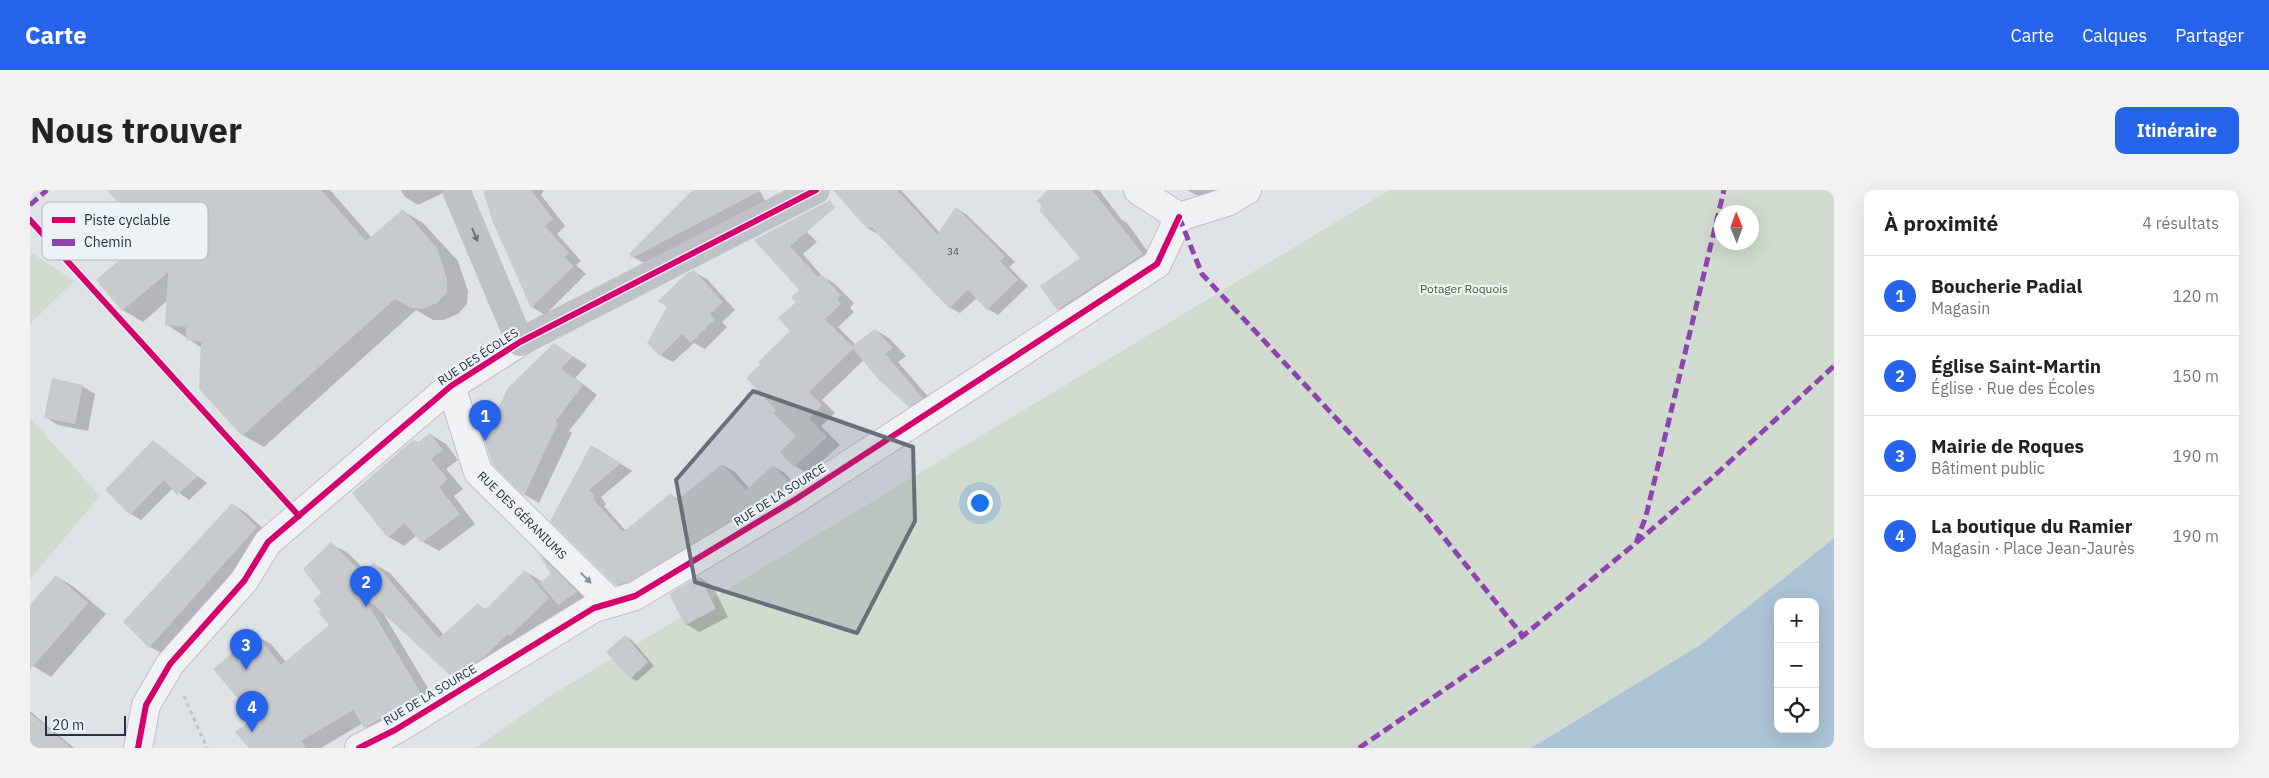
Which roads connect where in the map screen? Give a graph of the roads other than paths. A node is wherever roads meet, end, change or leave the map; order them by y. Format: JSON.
{"nodes":[{"id":1,"x":456,"y":190,"type":"edge"},
{"id":2,"x":816,"y":190,"type":"edge"},
{"id":3,"x":1138,"y":190,"type":"edge"},
{"id":4,"x":1247,"y":190,"type":"edge"},
{"id":5,"x":1178,"y":217,"type":"junction"},
{"id":6,"x":520,"y":342,"type":"junction"},
{"id":7,"x":451,"y":386,"type":"junction"},
{"id":8,"x":610,"y":603,"type":"junction"},
{"id":9,"x":138,"y":748,"type":"edge"},
{"id":10,"x":359,"y":748,"type":"edge"}],
"edges":[{"from":1,"to":6,"type":"street","one_way":true},
{"from":2,"to":6,"type":"street","name":"RUE DES ÉCOLES"},
{"from":3,"to":5,"type":"street"},
{"from":4,"to":5,"type":"street"},
{"from":5,"to":8,"type":"street","name":"RUE DE LA SOURCE"},
{"from":6,"to":7,"type":"street","name":"RUE DES ÉCOLES"},
{"from":7,"to":8,"type":"street","name":"RUE DES GÉRANIUMS","one_way":true},
{"from":7,"to":9,"type":"street","name":"RUE DES ÉCOLES"},
{"from":8,"to":10,"type":"street","name":"RUE DE LA SOURCE"}]}
